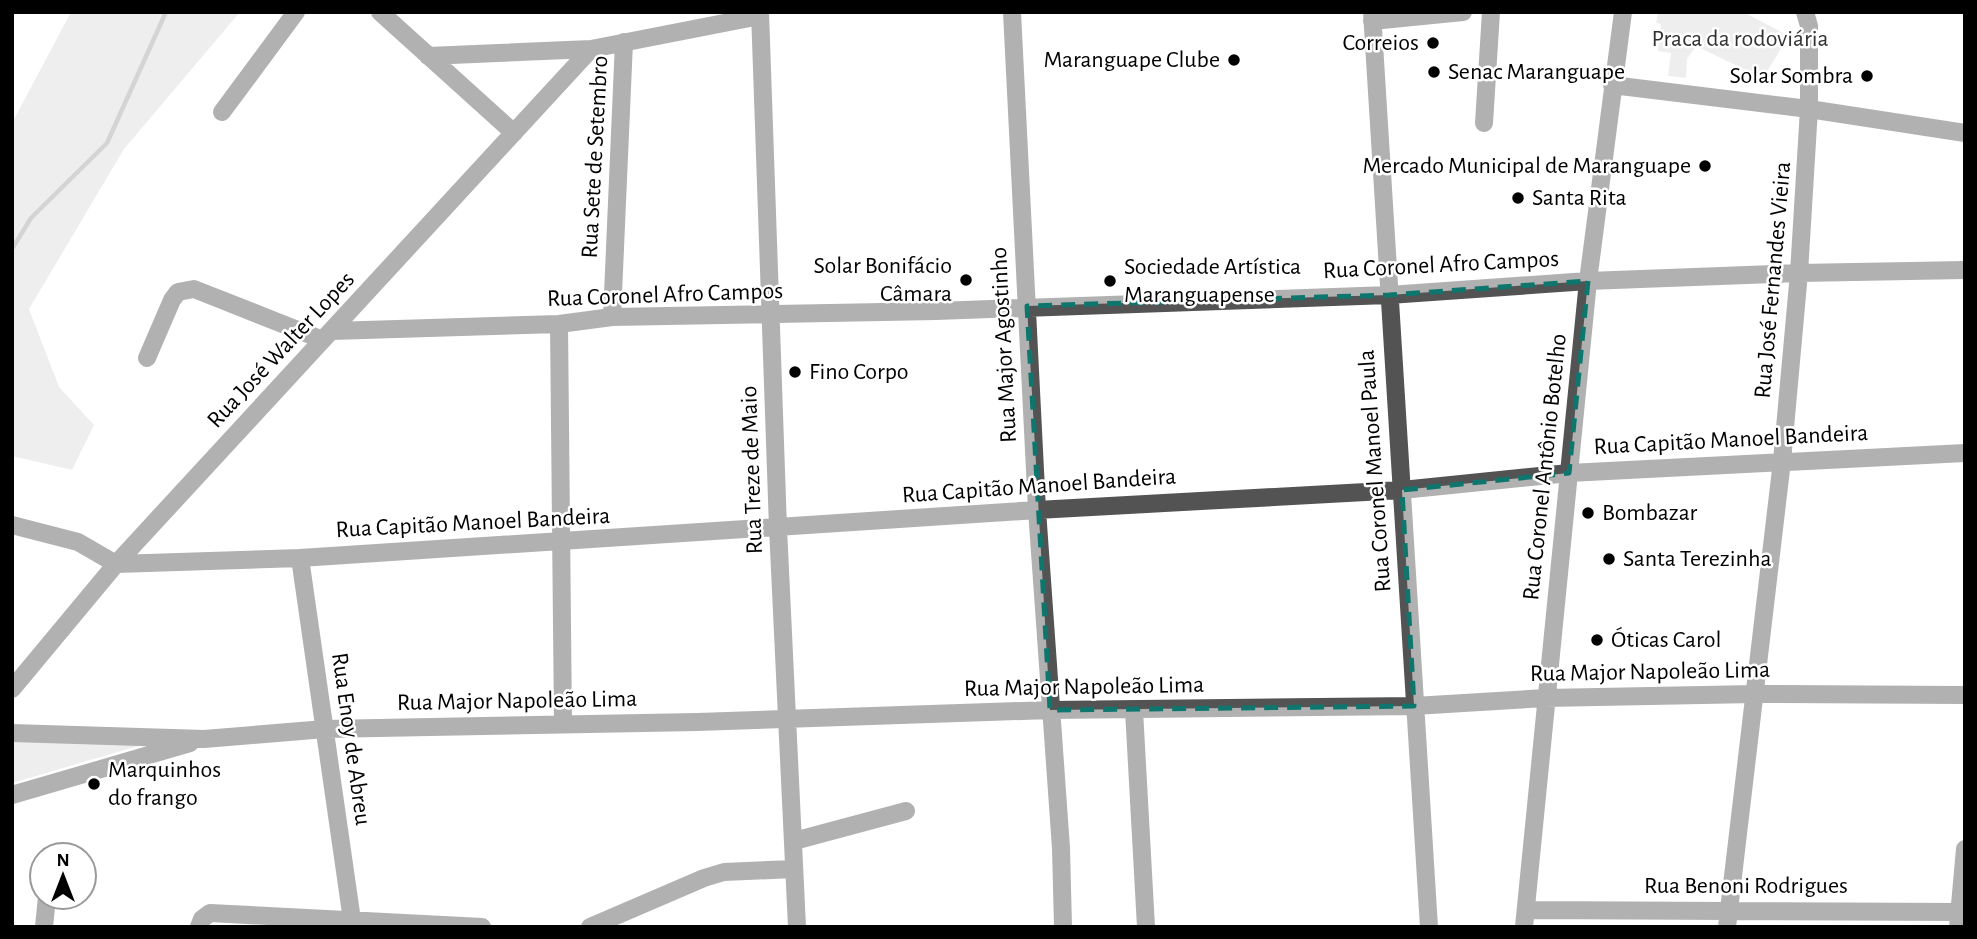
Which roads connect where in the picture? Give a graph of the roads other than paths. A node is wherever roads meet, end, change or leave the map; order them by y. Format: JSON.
{"nodes":[{"id":1,"x":296,"y":12,"type":"edge"},
{"id":2,"x":380,"y":12,"type":"edge"},
{"id":3,"x":1013,"y":12,"type":"edge"},
{"id":4,"x":1463,"y":12,"type":"edge"},
{"id":5,"x":1491,"y":12,"type":"edge"},
{"id":6,"x":1623,"y":12,"type":"edge"},
{"id":7,"x":1805,"y":12,"type":"edge"},
{"id":8,"x":760,"y":14,"type":"edge"},
{"id":9,"x":1372,"y":17,"type":"edge"},
{"id":10,"x":624,"y":42,"type":"junction"},
{"id":11,"x":590,"y":49,"type":"junction"},
{"id":12,"x":428,"y":56,"type":"junction"},
{"id":13,"x":1612,"y":85,"type":"junction"},
{"id":14,"x":1809,"y":109,"type":"junction"},
{"id":15,"x":222,"y":112,"type":"dead end"},
{"id":16,"x":1484,"y":123,"type":"dead end"},
{"id":17,"x":514,"y":133,"type":"junction"},
{"id":18,"x":1965,"y":133,"type":"edge"},
{"id":19,"x":1965,"y":270,"type":"edge"},
{"id":20,"x":1799,"y":273,"type":"junction"},
{"id":21,"x":1588,"y":281,"type":"junction"},
{"id":22,"x":1389,"y":295,"type":"junction"},
{"id":23,"x":1027,"y":306,"type":"junction"},
{"id":24,"x":772,"y":314,"type":"junction"},
{"id":25,"x":612,"y":317,"type":"junction"},
{"id":26,"x":559,"y":324,"type":"junction"},
{"id":27,"x":328,"y":335,"type":"junction"},
{"id":28,"x":147,"y":358,"type":"dead end"},
{"id":29,"x":1965,"y":453,"type":"edge"},
{"id":30,"x":1782,"y":461,"type":"junction"},
{"id":31,"x":1569,"y":473,"type":"junction"},
{"id":32,"x":1402,"y":490,"type":"junction"},
{"id":33,"x":1037,"y":510,"type":"junction"},
{"id":34,"x":12,"y":525,"type":"edge"},
{"id":35,"x":778,"y":528,"type":"junction"},
{"id":36,"x":562,"y":542,"type":"junction"},
{"id":37,"x":300,"y":558,"type":"junction"},
{"id":38,"x":116,"y":564,"type":"junction"},
{"id":39,"x":12,"y":689,"type":"edge"},
{"id":40,"x":1755,"y":694,"type":"junction"},
{"id":41,"x":1965,"y":695,"type":"edge"},
{"id":42,"x":1545,"y":698,"type":"junction"},
{"id":43,"x":1414,"y":706,"type":"junction"},
{"id":44,"x":1050,"y":710,"type":"junction"},
{"id":45,"x":1133,"y":710,"type":"junction"},
{"id":46,"x":788,"y":719,"type":"junction"},
{"id":47,"x":563,"y":724,"type":"junction"},
{"id":48,"x":325,"y":730,"type":"junction"},
{"id":49,"x":12,"y":733,"type":"edge"},
{"id":50,"x":204,"y":739,"type":"junction"},
{"id":51,"x":12,"y":795,"type":"edge"},
{"id":52,"x":906,"y":811,"type":"dead end"},
{"id":53,"x":794,"y":841,"type":"junction"},
{"id":54,"x":1965,"y":849,"type":"edge"},
{"id":55,"x":794,"y":869,"type":"junction"},
{"id":56,"x":1961,"y":917,"type":"edge"},
{"id":57,"x":1525,"y":918,"type":"edge"},
{"id":58,"x":1728,"y":918,"type":"edge"},
{"id":59,"x":353,"y":923,"type":"edge"},
{"id":60,"x":199,"y":927,"type":"edge"},
{"id":61,"x":482,"y":927,"type":"edge"},
{"id":62,"x":590,"y":927,"type":"edge"},
{"id":63,"x":797,"y":927,"type":"edge"},
{"id":64,"x":1063,"y":927,"type":"edge"},
{"id":65,"x":1146,"y":927,"type":"edge"},
{"id":66,"x":1429,"y":927,"type":"edge"}],
"edges":[{"from":1,"to":15,"type":"street"},
{"from":2,"to":12,"type":"street"},
{"from":3,"to":23,"type":"street","name":"Rua Major Agostinho"},
{"from":4,"to":9,"type":"street"},
{"from":5,"to":16,"type":"street"},
{"from":6,"to":13,"type":"street","name":"Rua Coronel Antônio Botelho"},
{"from":7,"to":14,"type":"street","name":"Rua José Fernandes Vieira"},
{"from":8,"to":10,"type":"street","name":"Rua Sete de Setembro"},
{"from":8,"to":24,"type":"street","name":"Rua Treze de Maio"},
{"from":9,"to":22,"type":"street","name":"Rua Coronel Manoel Paula"},
{"from":10,"to":11,"type":"street","name":"Rua Sete de Setembro"},
{"from":10,"to":25,"type":"street","name":"Rua Sete de Setembro"},
{"from":11,"to":12,"type":"street","name":"Rua Sete de Setembro"},
{"from":11,"to":17,"type":"street","name":"Rua José Walter Lopes"},
{"from":12,"to":17,"type":"street"},
{"from":13,"to":14,"type":"street"},
{"from":13,"to":21,"type":"street","name":"Rua Coronel Antônio Botelho"},
{"from":14,"to":18,"type":"street"},
{"from":14,"to":20,"type":"street","name":"Rua José Fernandes Vieira"},
{"from":17,"to":27,"type":"street","name":"Rua José Walter Lopes"},
{"from":19,"to":20,"type":"street","name":"Rua Coronel Afro Campos"},
{"from":20,"to":21,"type":"street","name":"Rua Coronel Afro Campos"},
{"from":20,"to":30,"type":"street","name":"Rua José Fernandes Vieira"},
{"from":21,"to":22,"type":"street","name":"Rua Coronel Afro Campos"},
{"from":21,"to":31,"type":"street","name":"Rua Coronel Antônio Botelho"},
{"from":22,"to":23,"type":"street","name":"Rua Coronel Afro Campos"},
{"from":22,"to":32,"type":"street","name":"Rua Coronel Manoel Paula"},
{"from":23,"to":24,"type":"street","name":"Rua Coronel Afro Campos"},
{"from":23,"to":33,"type":"street","name":"Rua Major Agostinho"},
{"from":24,"to":25,"type":"street","name":"Rua Coronel Afro Campos"},
{"from":24,"to":35,"type":"street","name":"Rua Treze de Maio"},
{"from":25,"to":26,"type":"street","name":"Rua Coronel Afro Campos"},
{"from":26,"to":27,"type":"street","name":"Rua Coronel Afro Campos"},
{"from":26,"to":36,"type":"street"},
{"from":27,"to":28,"type":"street"},
{"from":27,"to":38,"type":"street","name":"Rua José Walter Lopes"},
{"from":29,"to":30,"type":"street","name":"Rua Capitão Manoel Bandeira"},
{"from":30,"to":31,"type":"street","name":"Rua Capitão Manoel Bandeira"},
{"from":30,"to":40,"type":"street","name":"Rua José Fernandes Vieira"},
{"from":31,"to":32,"type":"street","name":"Rua Capitão Manoel Bandeira"},
{"from":31,"to":42,"type":"street","name":"Rua Coronel Antônio Botelho"},
{"from":32,"to":33,"type":"street","name":"Rua Capitão Manoel Bandeira"},
{"from":32,"to":43,"type":"street","name":"Rua Coronel Manoel Paula"},
{"from":33,"to":35,"type":"street","name":"Rua Capitão Manoel Bandeira"},
{"from":33,"to":44,"type":"street","name":"Rua Major Agostinho"},
{"from":34,"to":38,"type":"street"},
{"from":35,"to":36,"type":"street","name":"Rua Capitão Manoel Bandeira"},
{"from":35,"to":46,"type":"street","name":"Rua Treze de Maio"},
{"from":36,"to":37,"type":"street","name":"Rua Capitão Manoel Bandeira"},
{"from":36,"to":47,"type":"street"},
{"from":37,"to":38,"type":"street","name":"Rua Capitão Manoel Bandeira"},
{"from":37,"to":48,"type":"street","name":"Rua Enoy de Abreu"},
{"from":38,"to":39,"type":"street","name":"Rua José Walter Lopes"},
{"from":40,"to":41,"type":"street","name":"Rua Major Napoleão Lima"},
{"from":40,"to":42,"type":"street","name":"Rua Major Napoleão Lima"},
{"from":40,"to":58,"type":"street","name":"Rua José Fernandes Vieira"},
{"from":42,"to":43,"type":"street","name":"Rua Major Napoleão Lima"},
{"from":42,"to":57,"type":"street","name":"Rua Coronel Antônio Botelho"},
{"from":43,"to":45,"type":"street","name":"Rua Major Napoleão Lima"},
{"from":43,"to":66,"type":"street","name":"Rua Coronel Manoel Paula"},
{"from":44,"to":45,"type":"street","name":"Rua Major Napoleão Lima"},
{"from":44,"to":46,"type":"street","name":"Rua Major Napoleão Lima"},
{"from":44,"to":64,"type":"street","name":"Rua Major Agostinho"},
{"from":45,"to":65,"type":"street"},
{"from":46,"to":47,"type":"street","name":"Rua Major Napoleão Lima"},
{"from":46,"to":53,"type":"street","name":"Rua Treze de Maio"},
{"from":47,"to":48,"type":"street","name":"Rua Major Napoleão Lima"},
{"from":48,"to":50,"type":"street","name":"Rua Major Napoleão Lima"},
{"from":48,"to":59,"type":"street","name":"Rua Enoy de Abreu"},
{"from":49,"to":50,"type":"street","name":"Rua Major Napoleão Lima"},
{"from":50,"to":51,"type":"street","name":"Rua Major Napoleão Lima"},
{"from":52,"to":53,"type":"street"},
{"from":53,"to":55,"type":"street","name":"Rua Treze de Maio"},
{"from":54,"to":56,"type":"street"},
{"from":55,"to":62,"type":"street"},
{"from":55,"to":63,"type":"street","name":"Rua Treze de Maio"},
{"from":56,"to":58,"type":"street","name":"Rua Benoni Rodrigues"},
{"from":57,"to":58,"type":"street","name":"Rua Benoni Rodrigues"},
{"from":59,"to":60,"type":"street"},
{"from":59,"to":61,"type":"street"}]}
